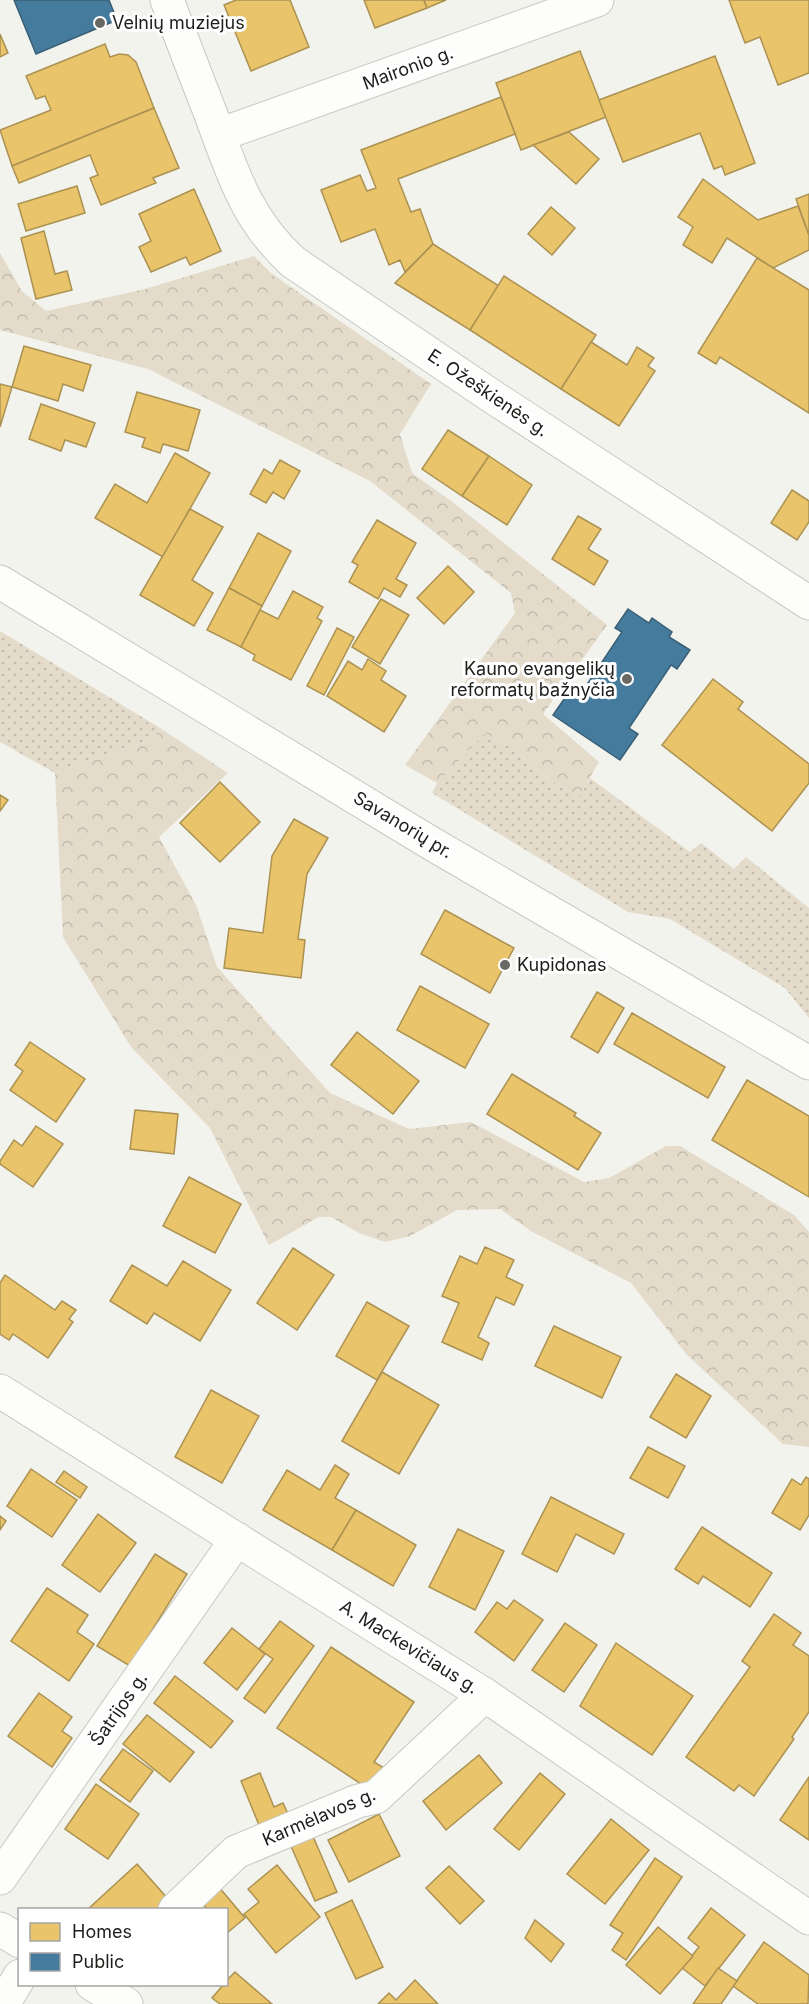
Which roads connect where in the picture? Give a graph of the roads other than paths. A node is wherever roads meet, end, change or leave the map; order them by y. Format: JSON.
{"nodes":[{"id":1,"x":167,"y":0,"type":"edge"},
{"id":2,"x":597,"y":0,"type":"edge"},
{"id":3,"x":219,"y":135,"type":"junction"},
{"id":4,"x":0,"y":582,"type":"edge"},
{"id":5,"x":809,"y":603,"type":"edge"},
{"id":6,"x":809,"y":1063,"type":"edge"},
{"id":7,"x":0,"y":1391,"type":"edge"},
{"id":8,"x":237,"y":1539,"type":"junction"},
{"id":9,"x":485,"y":1695,"type":"junction"},
{"id":10,"x":0,"y":1878,"type":"edge"},
{"id":11,"x":177,"y":1908,"type":"edge"},
{"id":12,"x":809,"y":1918,"type":"edge"},
{"id":13,"x":0,"y":1929,"type":"edge"},
{"id":14,"x":18,"y":1940,"type":"edge"},
{"id":15,"x":18,"y":1979,"type":"edge"},
{"id":16,"x":3,"y":2004,"type":"edge"}],
"edges":[{"from":1,"to":3,"type":"street","name":"E. Ožeškienės g."},
{"from":2,"to":3,"type":"street","name":"Maironio g."},
{"from":3,"to":5,"type":"street","name":"E. Ožeškienės g."},
{"from":4,"to":6,"type":"street","name":"Savanorių pr."},
{"from":7,"to":8,"type":"street","name":"A. Mackevičiaus g."},
{"from":8,"to":9,"type":"street","name":"A. Mackevičiaus g."},
{"from":8,"to":10,"type":"street","name":"Šatrijos g."},
{"from":9,"to":11,"type":"street","name":"Karmėlavos g."},
{"from":9,"to":12,"type":"street","name":"A. Mackevičiaus g."},
{"from":13,"to":14,"type":"street"},
{"from":15,"to":16,"type":"street"}]}
